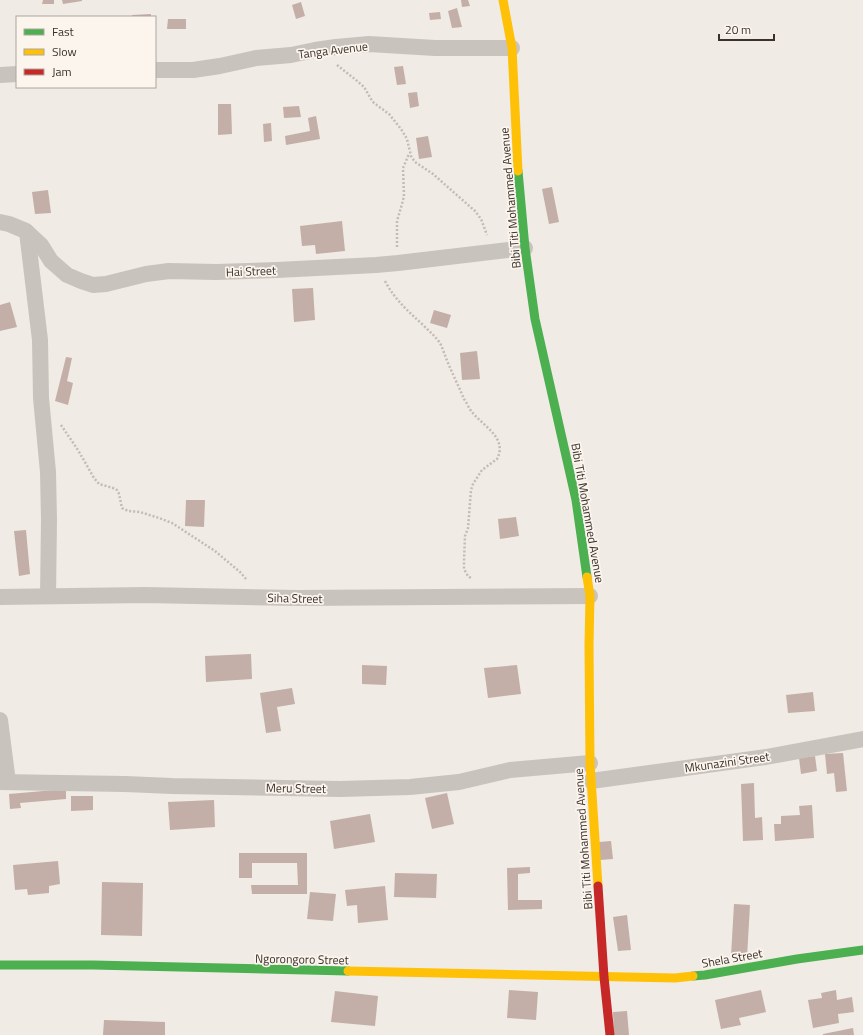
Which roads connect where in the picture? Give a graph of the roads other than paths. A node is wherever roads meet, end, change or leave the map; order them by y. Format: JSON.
{"nodes":[{"id":1,"x":503,"y":0,"type":"edge"},
{"id":2,"x":512,"y":48,"type":"junction"},
{"id":3,"x":156,"y":70,"type":"edge"},
{"id":4,"x":16,"y":74,"type":"edge"},
{"id":5,"x":0,"y":75,"type":"edge"},
{"id":6,"x":0,"y":222,"type":"edge"},
{"id":7,"x":27,"y":232,"type":"junction"},
{"id":8,"x":525,"y":248,"type":"junction"},
{"id":9,"x":48,"y":596,"type":"junction"},
{"id":10,"x":590,"y":596,"type":"junction"},
{"id":11,"x":0,"y":597,"type":"edge"},
{"id":12,"x":0,"y":720,"type":"edge"},
{"id":13,"x":863,"y":739,"type":"edge"},
{"id":14,"x":590,"y":763,"type":"junction"},
{"id":15,"x":591,"y":781,"type":"junction"},
{"id":16,"x":4,"y":782,"type":"edge"},
{"id":17,"x":863,"y":950,"type":"edge"},
{"id":18,"x":0,"y":965,"type":"edge"},
{"id":19,"x":604,"y":977,"type":"junction"},
{"id":20,"x":610,"y":1035,"type":"edge"}],
"edges":[{"from":1,"to":2,"type":"street","name":"Bibi Titi Mohammed Avenue"},
{"from":2,"to":3,"type":"street","name":"Tanga Avenue"},
{"from":2,"to":8,"type":"street","name":"Bibi Titi Mohammed Avenue"},
{"from":4,"to":5,"type":"street"},
{"from":6,"to":7,"type":"street","name":"Hai Street"},
{"from":7,"to":8,"type":"street","name":"Hai Street"},
{"from":7,"to":9,"type":"street"},
{"from":8,"to":10,"type":"street","name":"Bibi Titi Mohammed Avenue"},
{"from":9,"to":10,"type":"street","name":"Siha Street"},
{"from":9,"to":11,"type":"street","name":"Siha Street"},
{"from":10,"to":14,"type":"street","name":"Bibi Titi Mohammed Avenue"},
{"from":12,"to":16,"type":"street"},
{"from":13,"to":15,"type":"street","name":"Mkunazini Street"},
{"from":14,"to":15,"type":"street","name":"Bibi Titi Mohammed Avenue"},
{"from":14,"to":16,"type":"street","name":"Meru Street"},
{"from":15,"to":19,"type":"street","name":"Bibi Titi Mohammed Avenue"},
{"from":17,"to":19,"type":"street","name":"Shela Street"},
{"from":18,"to":19,"type":"street","name":"Ngorongoro Street"},
{"from":19,"to":20,"type":"street","name":"Bibi Titi Mohammed Avenue"}]}
